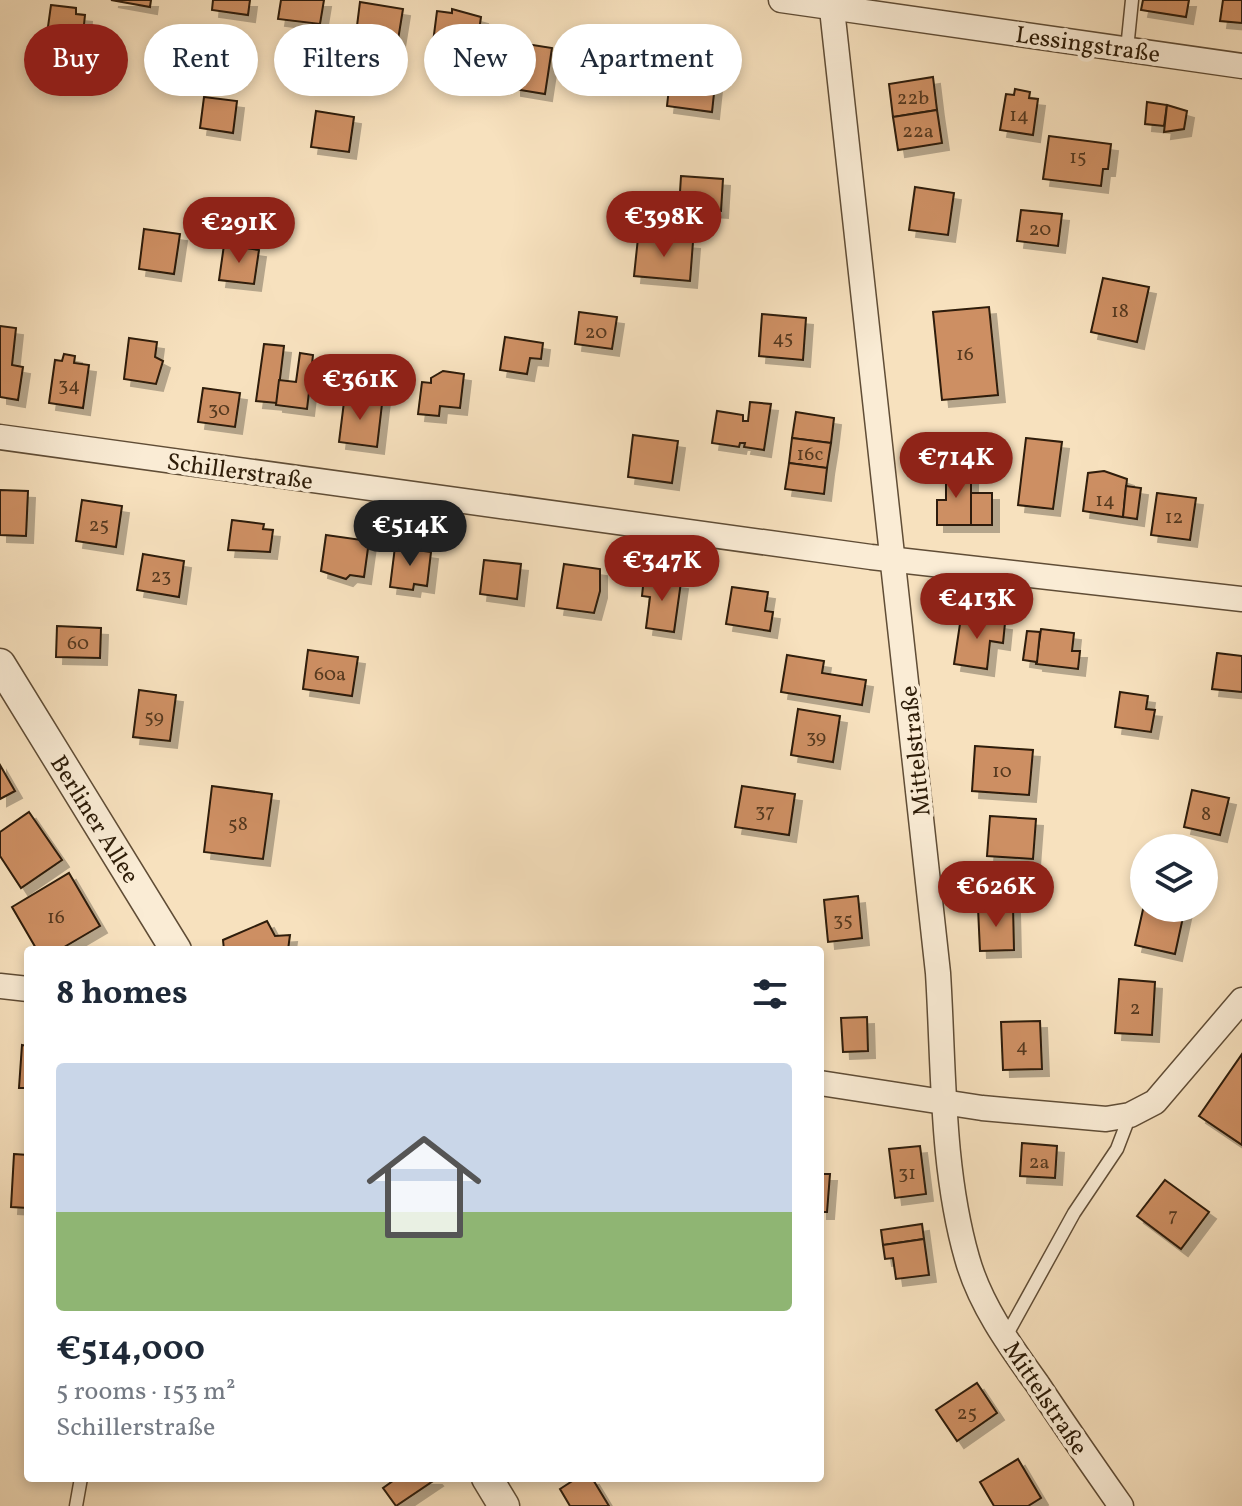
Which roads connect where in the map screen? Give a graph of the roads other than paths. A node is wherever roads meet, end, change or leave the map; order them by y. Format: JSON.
{"nodes":[{"id":1,"x":781,"y":0,"type":"edge"},
{"id":2,"x":1132,"y":0,"type":"edge"},
{"id":3,"x":831,"y":3,"type":"edge"},
{"id":4,"x":1127,"y":49,"type":"junction"},
{"id":5,"x":1242,"y":66,"type":"edge"},
{"id":6,"x":0,"y":437,"type":"edge"},
{"id":7,"x":894,"y":560,"type":"junction"},
{"id":8,"x":1242,"y":599,"type":"edge"},
{"id":9,"x":5,"y":683,"type":"edge"},
{"id":10,"x":173,"y":946,"type":"edge"},
{"id":11,"x":0,"y":986,"type":"edge"},
{"id":12,"x":24,"y":989,"type":"edge"},
{"id":13,"x":1242,"y":1000,"type":"edge"},
{"id":14,"x":824,"y":1084,"type":"edge"},
{"id":15,"x":945,"y":1100,"type":"junction"},
{"id":16,"x":1130,"y":1115,"type":"junction"},
{"id":17,"x":1005,"y":1338,"type":"junction"},
{"id":18,"x":80,"y":1482,"type":"edge"},
{"id":19,"x":489,"y":1482,"type":"edge"},
{"id":20,"x":76,"y":1506,"type":"edge"},
{"id":21,"x":504,"y":1506,"type":"edge"},
{"id":22,"x":1121,"y":1506,"type":"edge"}],
"edges":[{"from":1,"to":3,"type":"street","name":"Lessingstraße"},
{"from":2,"to":4,"type":"lane"},
{"from":3,"to":4,"type":"street","name":"Lessingstraße"},
{"from":3,"to":7,"type":"street","name":"Mittelstraße"},
{"from":4,"to":5,"type":"street","name":"Lessingstraße"},
{"from":6,"to":7,"type":"street","name":"Schillerstraße"},
{"from":7,"to":8,"type":"street","name":"Schillerstraße"},
{"from":7,"to":15,"type":"street","name":"Mittelstraße"},
{"from":9,"to":10,"type":"street","name":"Berliner Allee"},
{"from":11,"to":12,"type":"street"},
{"from":13,"to":16,"type":"street"},
{"from":14,"to":15,"type":"street"},
{"from":15,"to":16,"type":"street"},
{"from":15,"to":17,"type":"street","name":"Mittelstraße"},
{"from":16,"to":17,"type":"lane"},
{"from":17,"to":22,"type":"street","name":"Mittelstraße"},
{"from":18,"to":20,"type":"lane"},
{"from":19,"to":21,"type":"street"}]}
